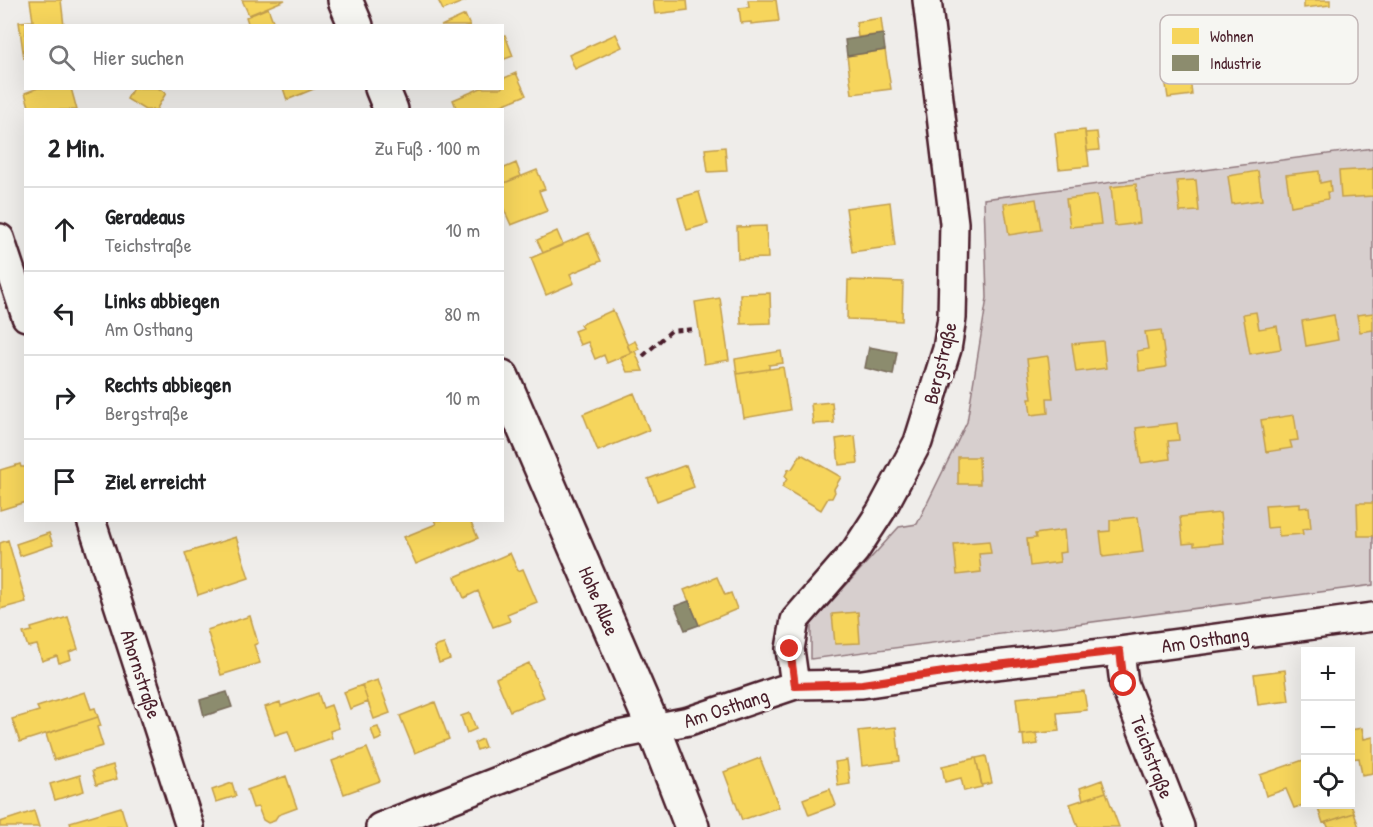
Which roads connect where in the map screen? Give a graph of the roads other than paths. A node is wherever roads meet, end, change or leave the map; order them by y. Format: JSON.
{"nodes":[{"id":1,"x":345,"y":0,"type":"edge"},
{"id":2,"x":927,"y":0,"type":"edge"},
{"id":3,"x":355,"y":24,"type":"edge"},
{"id":4,"x":383,"y":90,"type":"edge"},
{"id":5,"x":390,"y":108,"type":"edge"},
{"id":6,"x":0,"y":238,"type":"edge"},
{"id":7,"x":24,"y":310,"type":"edge"},
{"id":8,"x":504,"y":382,"type":"edge"},
{"id":9,"x":92,"y":522,"type":"edge"},
{"id":10,"x":1373,"y":617,"type":"edge"},
{"id":11,"x":1120,"y":651,"type":"junction"},
{"id":12,"x":795,"y":686,"type":"junction"},
{"id":13,"x":654,"y":729,"type":"junction"},
{"id":14,"x":190,"y":827,"type":"edge"},
{"id":15,"x":380,"y":827,"type":"edge"},
{"id":16,"x":692,"y":827,"type":"edge"},
{"id":17,"x":1180,"y":827,"type":"edge"}],
"edges":[{"from":1,"to":3,"type":"street"},
{"from":2,"to":12,"type":"street","name":"Bergstraße"},
{"from":4,"to":5,"type":"street"},
{"from":6,"to":7,"type":"street"},
{"from":8,"to":13,"type":"street","name":"Hohe Allee"},
{"from":9,"to":14,"type":"street","name":"Ahornstraße"},
{"from":10,"to":11,"type":"street","name":"Am Osthang"},
{"from":11,"to":12,"type":"street","name":"Am Osthang"},
{"from":11,"to":17,"type":"street","name":"Teichstraße"},
{"from":12,"to":13,"type":"street","name":"Am Osthang"},
{"from":13,"to":15,"type":"street","name":"Am Osthang"},
{"from":13,"to":16,"type":"street","name":"Hohe Allee"}]}
